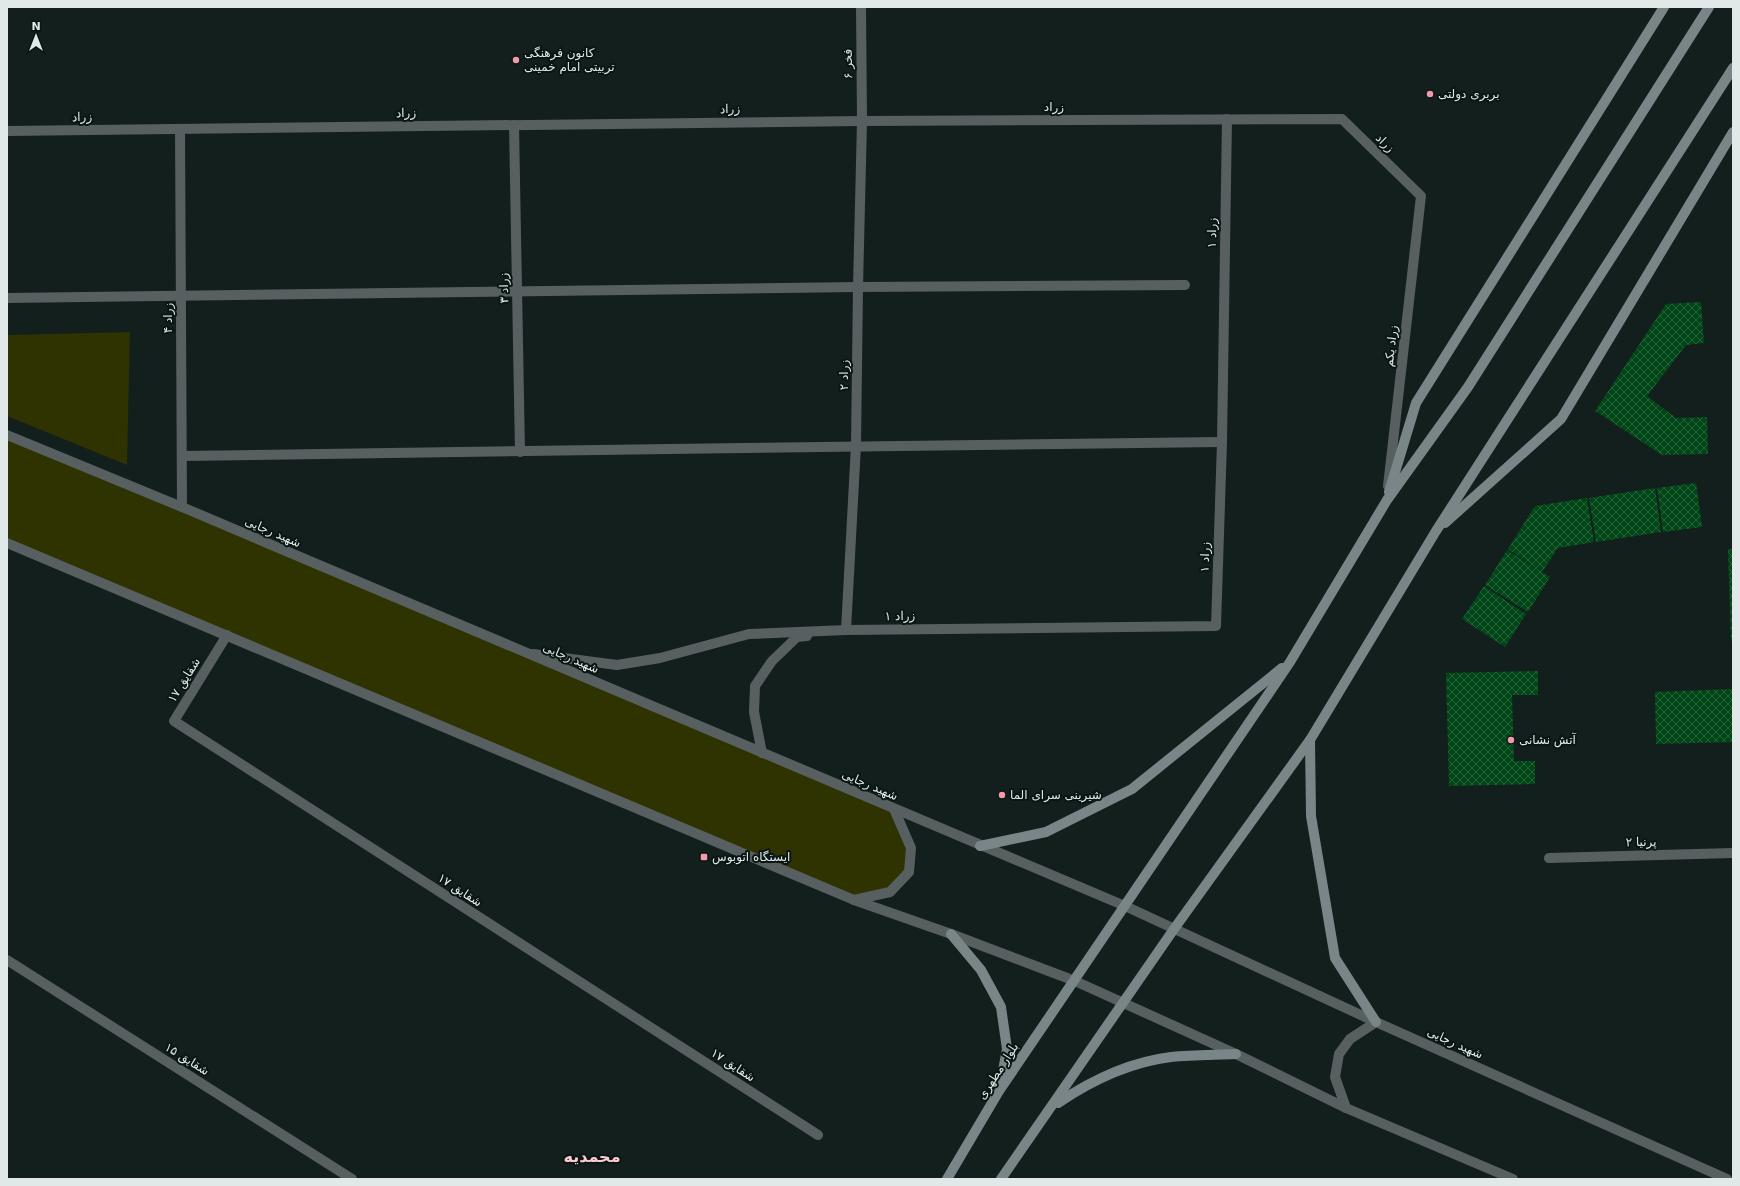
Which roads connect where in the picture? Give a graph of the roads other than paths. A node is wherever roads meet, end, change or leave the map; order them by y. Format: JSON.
{"nodes":[{"id":1,"x":861,"y":7,"type":"edge"},
{"id":2,"x":1664,"y":7,"type":"edge"},
{"id":3,"x":1709,"y":7,"type":"edge"},
{"id":4,"x":1733,"y":68,"type":"edge"},
{"id":5,"x":1227,"y":119,"type":"junction"},
{"id":6,"x":862,"y":121,"type":"junction"},
{"id":7,"x":514,"y":125,"type":"junction"},
{"id":8,"x":180,"y":129,"type":"junction"},
{"id":9,"x":7,"y":131,"type":"edge"},
{"id":10,"x":1733,"y":132,"type":"edge"},
{"id":11,"x":1422,"y":196,"type":"joint"},
{"id":12,"x":1185,"y":285,"type":"dead end"},
{"id":13,"x":858,"y":287,"type":"junction"},
{"id":14,"x":517,"y":292,"type":"junction"},
{"id":15,"x":181,"y":296,"type":"junction"},
{"id":16,"x":7,"y":298,"type":"edge"},
{"id":17,"x":7,"y":435,"type":"edge"},
{"id":18,"x":1222,"y":442,"type":"junction"},
{"id":19,"x":856,"y":445,"type":"junction"},
{"id":20,"x":520,"y":452,"type":"junction"},
{"id":21,"x":182,"y":456,"type":"junction"},
{"id":22,"x":1387,"y":500,"type":"junction"},
{"id":23,"x":182,"y":507,"type":"junction"},
{"id":24,"x":1436,"y":531,"type":"junction"},
{"id":25,"x":7,"y":543,"type":"edge"},
{"id":26,"x":846,"y":630,"type":"junction"},
{"id":27,"x":227,"y":635,"type":"junction"},
{"id":28,"x":525,"y":653,"type":"junction"},
{"id":29,"x":1290,"y":662,"type":"junction"},
{"id":30,"x":1310,"y":740,"type":"junction"},
{"id":31,"x":762,"y":753,"type":"junction"},
{"id":32,"x":894,"y":810,"type":"junction"},
{"id":33,"x":980,"y":846,"type":"junction"},
{"id":34,"x":1733,"y":853,"type":"edge"},
{"id":35,"x":1549,"y":858,"type":"dead end"},
{"id":36,"x":854,"y":900,"type":"junction"},
{"id":37,"x":1125,"y":906,"type":"junction"},
{"id":38,"x":1174,"y":929,"type":"junction"},
{"id":39,"x":951,"y":934,"type":"junction"},
{"id":40,"x":7,"y":960,"type":"edge"},
{"id":41,"x":1075,"y":981,"type":"junction"},
{"id":42,"x":1124,"y":1004,"type":"junction"},
{"id":43,"x":1376,"y":1022,"type":"junction"},
{"id":44,"x":1236,"y":1054,"type":"junction"},
{"id":45,"x":999,"y":1091,"type":"junction"},
{"id":46,"x":1053,"y":1106,"type":"junction"},
{"id":47,"x":1346,"y":1108,"type":"junction"},
{"id":48,"x":818,"y":1135,"type":"dead end"},
{"id":49,"x":352,"y":1179,"type":"edge"},
{"id":50,"x":947,"y":1179,"type":"edge"},
{"id":51,"x":1001,"y":1179,"type":"edge"},
{"id":52,"x":1513,"y":1179,"type":"edge"},
{"id":53,"x":1726,"y":1179,"type":"edge"}],
"edges":[{"from":1,"to":6,"type":"street","name":"فخر ۶"},
{"from":2,"to":22,"type":"main road"},
{"from":3,"to":22,"type":"main road"},
{"from":4,"to":24,"type":"main road"},
{"from":5,"to":6,"type":"street","name":"زراد"},
{"from":5,"to":11,"type":"street","name":"زراد"},
{"from":5,"to":18,"type":"street","name":"زراد ۱"},
{"from":6,"to":7,"type":"street","name":"زراد"},
{"from":6,"to":13,"type":"street","name":"زراد ۲"},
{"from":7,"to":8,"type":"street","name":"زراد"},
{"from":7,"to":14,"type":"street","name":"زراد ۳"},
{"from":8,"to":9,"type":"street","name":"زراد"},
{"from":8,"to":15,"type":"street","name":"زراد ۴"},
{"from":10,"to":24,"type":"main road"},
{"from":11,"to":22,"type":"street","name":"زراد یکم"},
{"from":12,"to":13,"type":"street"},
{"from":13,"to":14,"type":"street"},
{"from":13,"to":19,"type":"street","name":"زراد ۲"},
{"from":14,"to":15,"type":"street"},
{"from":14,"to":20,"type":"street","name":"زراد ۳"},
{"from":15,"to":16,"type":"street"},
{"from":15,"to":21,"type":"street","name":"زراد ۴"},
{"from":17,"to":23,"type":"street","name":"شهید رجایی"},
{"from":18,"to":19,"type":"street"},
{"from":18,"to":26,"type":"street","name":"زراد ۱"},
{"from":19,"to":20,"type":"street"},
{"from":19,"to":26,"type":"street","name":"زراد ۲"},
{"from":20,"to":21,"type":"street"},
{"from":21,"to":23,"type":"street","name":"زراد ۴"},
{"from":22,"to":29,"type":"main road","name":"بلوار مطهری"},
{"from":23,"to":28,"type":"street","name":"شهید رجایی"},
{"from":24,"to":30,"type":"main road"},
{"from":25,"to":27,"type":"street"},
{"from":26,"to":28,"type":"street"},
{"from":26,"to":31,"type":"street"},
{"from":27,"to":36,"type":"street"},
{"from":27,"to":48,"type":"street","name":"شقایق ۱۷"},
{"from":28,"to":31,"type":"street","name":"شهید رجایی"},
{"from":29,"to":33,"type":"main road"},
{"from":29,"to":37,"type":"main road","name":"بلوار مطهری"},
{"from":30,"to":38,"type":"main road"},
{"from":30,"to":43,"type":"main road"},
{"from":31,"to":32,"type":"street","name":"شهید رجایی"},
{"from":32,"to":33,"type":"street","name":"شهید رجایی"},
{"from":32,"to":36,"type":"street"},
{"from":33,"to":37,"type":"street","name":"شهید رجایی"},
{"from":34,"to":35,"type":"street","name":"پرنیا ۲"},
{"from":36,"to":39,"type":"street"},
{"from":37,"to":38,"type":"street","name":"شهید رجایی"},
{"from":37,"to":41,"type":"main road","name":"بلوار مطهری"},
{"from":38,"to":42,"type":"main road"},
{"from":38,"to":43,"type":"street","name":"شهید رجایی"},
{"from":39,"to":41,"type":"street"},
{"from":39,"to":45,"type":"main road"},
{"from":40,"to":49,"type":"street","name":"شقایق ۱۵"},
{"from":41,"to":42,"type":"street"},
{"from":41,"to":45,"type":"main road","name":"بلوار مطهری"},
{"from":42,"to":44,"type":"street"},
{"from":42,"to":46,"type":"main road"},
{"from":43,"to":47,"type":"street"},
{"from":43,"to":53,"type":"street","name":"شهید رجایی"},
{"from":44,"to":46,"type":"main road"},
{"from":44,"to":47,"type":"street"},
{"from":45,"to":50,"type":"main road","name":"بلوار مطهری"},
{"from":46,"to":51,"type":"main road"},
{"from":47,"to":52,"type":"street"}]}
